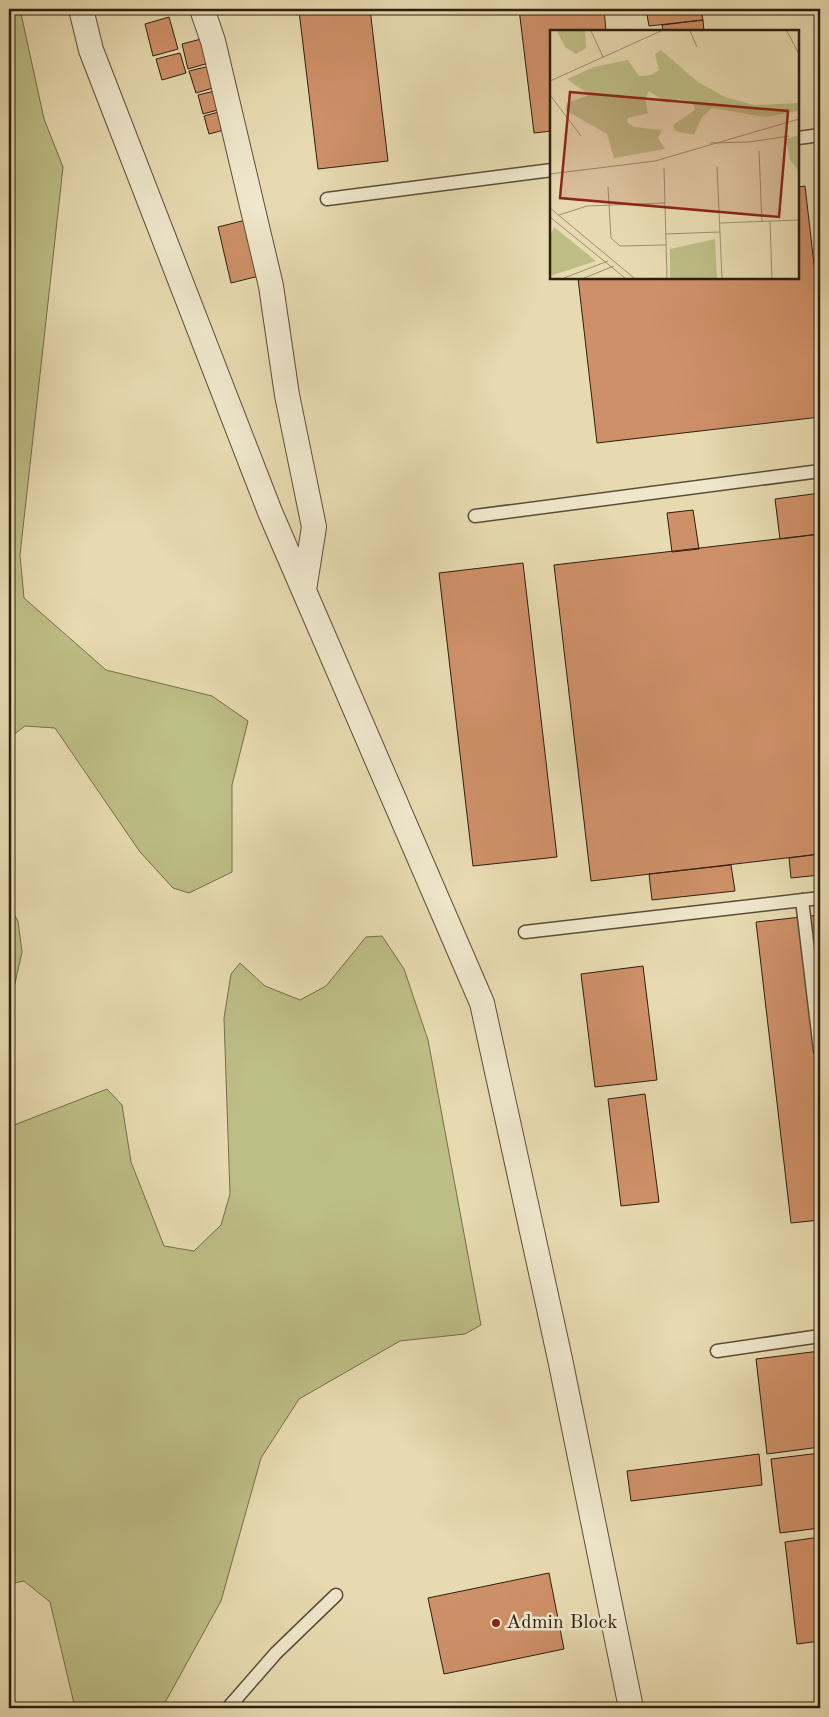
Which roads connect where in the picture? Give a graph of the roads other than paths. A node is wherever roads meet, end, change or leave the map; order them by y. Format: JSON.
{"nodes":[{"id":1,"x":81,"y":9,"type":"edge"},
{"id":2,"x":202,"y":9,"type":"edge"},
{"id":3,"x":820,"y":135,"type":"edge"},
{"id":4,"x":799,"y":138,"type":"edge"},
{"id":5,"x":550,"y":170,"type":"edge"},
{"id":6,"x":327,"y":199,"type":"dead end"},
{"id":7,"x":820,"y":471,"type":"edge"},
{"id":8,"x":475,"y":516,"type":"dead end"},
{"id":9,"x":304,"y":590,"type":"junction"},
{"id":10,"x":820,"y":898,"type":"edge"},
{"id":11,"x":802,"y":900,"type":"junction"},
{"id":12,"x":525,"y":932,"type":"dead end"},
{"id":13,"x":820,"y":1050,"type":"edge"},
{"id":14,"x":820,"y":1336,"type":"edge"},
{"id":15,"x":717,"y":1351,"type":"dead end"},
{"id":16,"x":336,"y":1596,"type":"dead end"},
{"id":17,"x":228,"y":1708,"type":"edge"},
{"id":18,"x":631,"y":1708,"type":"edge"}],
"edges":[{"from":1,"to":9,"type":"street"},
{"from":2,"to":9,"type":"street"},
{"from":3,"to":4,"type":"lane"},
{"from":5,"to":6,"type":"lane"},
{"from":7,"to":8,"type":"lane"},
{"from":9,"to":18,"type":"street"},
{"from":10,"to":11,"type":"lane"},
{"from":11,"to":12,"type":"lane"},
{"from":11,"to":13,"type":"lane"},
{"from":14,"to":15,"type":"lane"},
{"from":16,"to":17,"type":"lane"}]}
